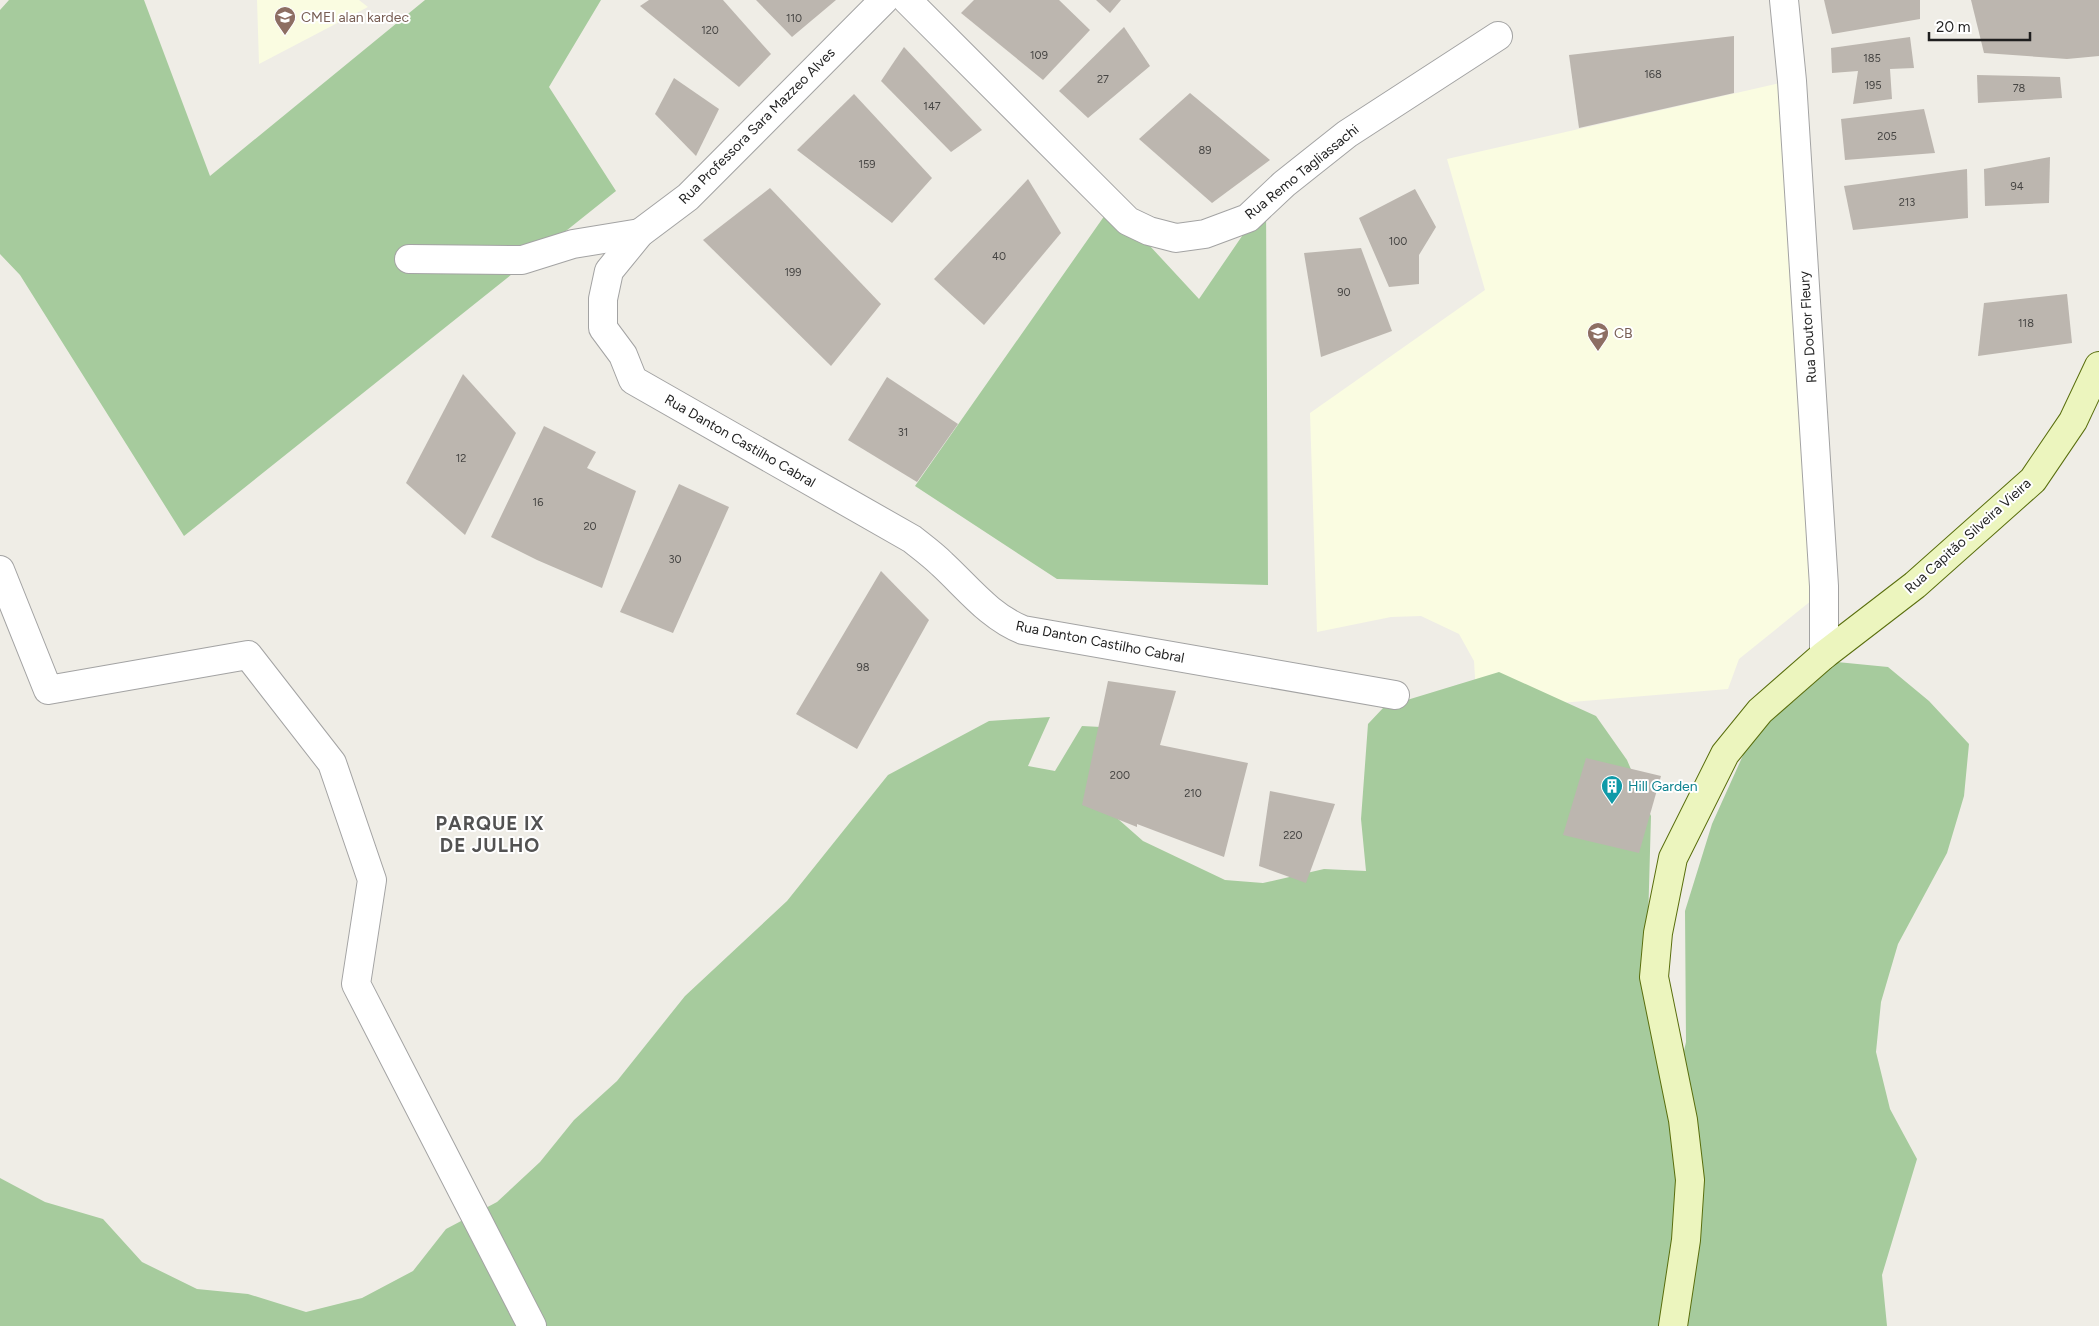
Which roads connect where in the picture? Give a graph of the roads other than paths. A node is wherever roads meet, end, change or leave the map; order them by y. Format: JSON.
{"nodes":[{"id":1,"x":884,"y":0,"type":"edge"},
{"id":2,"x":908,"y":0,"type":"edge"},
{"id":3,"x":1784,"y":0,"type":"edge"},
{"id":4,"x":1498,"y":36,"type":"dead end"},
{"id":5,"x":640,"y":233,"type":"junction"},
{"id":6,"x":409,"y":259,"type":"dead end"},
{"id":7,"x":623,"y":355,"type":"joint"},
{"id":8,"x":2099,"y":366,"type":"edge"},
{"id":9,"x":0,"y":570,"type":"edge"},
{"id":10,"x":1824,"y":655,"type":"junction"},
{"id":11,"x":1395,"y":695,"type":"dead end"},
{"id":12,"x":532,"y":1326,"type":"edge"},
{"id":13,"x":1674,"y":1326,"type":"edge"}],
"edges":[{"from":1,"to":5,"type":"street","name":"Rua Professora Sara Mazzeo Alves"},
{"from":2,"to":4,"type":"street","name":"Rua Remo Tagliassachi"},
{"from":3,"to":10,"type":"street","name":"Rua Doutor Fleury"},
{"from":5,"to":6,"type":"street"},
{"from":5,"to":7,"type":"street","name":"Rua Professora Sara Mazzeo Alves"},
{"from":7,"to":11,"type":"street","name":"Rua Danton Castilho Cabral"},
{"from":8,"to":10,"type":"street","name":"Rua Capitão Silveira Vieira"},
{"from":9,"to":12,"type":"street"},
{"from":10,"to":13,"type":"street","name":"Rua Capitão Silveira Vieira"}]}
